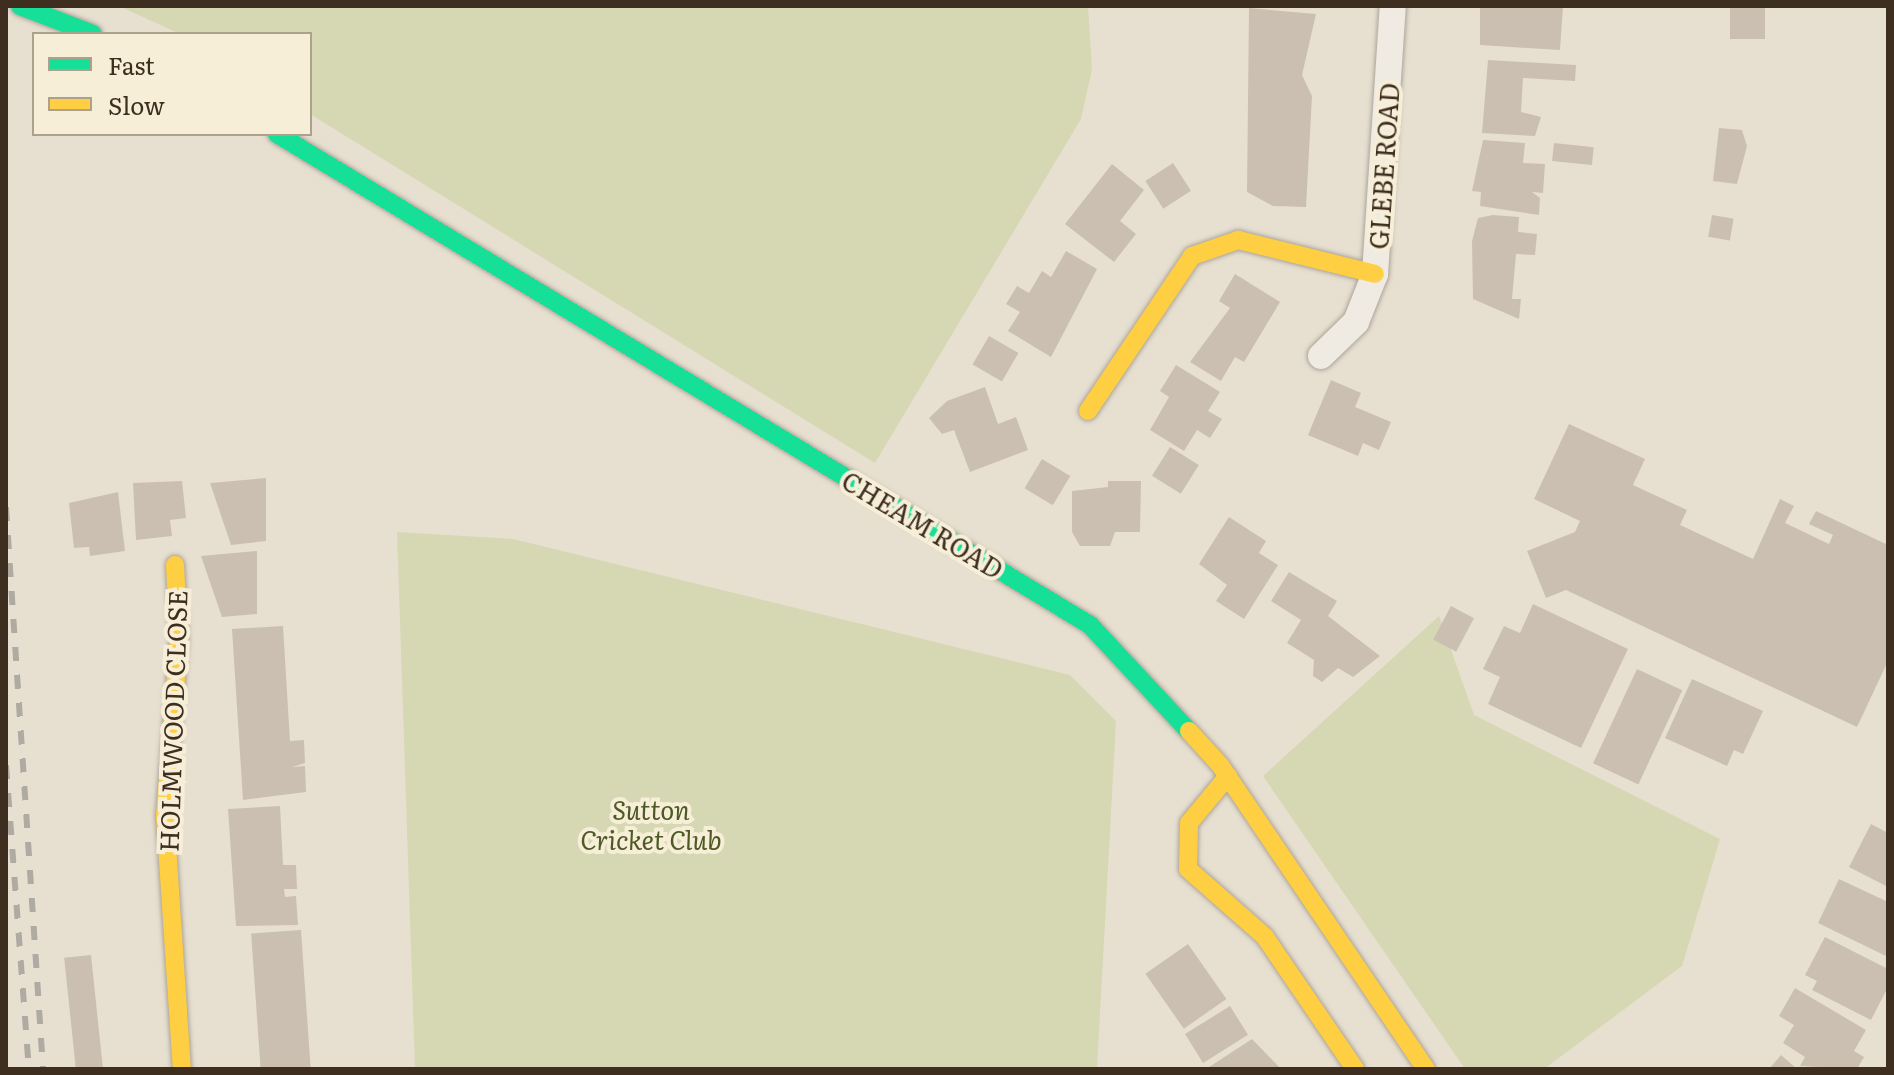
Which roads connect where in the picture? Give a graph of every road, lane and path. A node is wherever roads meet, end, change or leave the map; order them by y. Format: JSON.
{"nodes":[{"id":1,"x":20,"y":6,"type":"edge"},
{"id":2,"x":1393,"y":6,"type":"edge"},
{"id":3,"x":88,"y":32,"type":"edge"},
{"id":4,"x":280,"y":136,"type":"edge"},
{"id":5,"x":1375,"y":274,"type":"junction"},
{"id":6,"x":1321,"y":356,"type":"dead end"},
{"id":7,"x":1088,"y":411,"type":"dead end"},
{"id":8,"x":175,"y":565,"type":"dead end"},
{"id":9,"x":1228,"y":776,"type":"junction"},
{"id":10,"x":182,"y":1069,"type":"edge"},
{"id":11,"x":1355,"y":1069,"type":"edge"},
{"id":12,"x":1426,"y":1069,"type":"edge"}],
"edges":[{"from":1,"to":3,"type":"main road"},
{"from":2,"to":5,"type":"street","name":"GLEBE ROAD"},
{"from":4,"to":9,"type":"main road","name":"CHEAM ROAD"},
{"from":5,"to":6,"type":"street","name":"GLEBE ROAD"},
{"from":5,"to":7,"type":"main road"},
{"from":8,"to":10,"type":"main road","name":"HOLMWOOD CLOSE"},
{"from":9,"to":11,"type":"main road"},
{"from":9,"to":12,"type":"main road","name":"CHEAM ROAD"}]}
